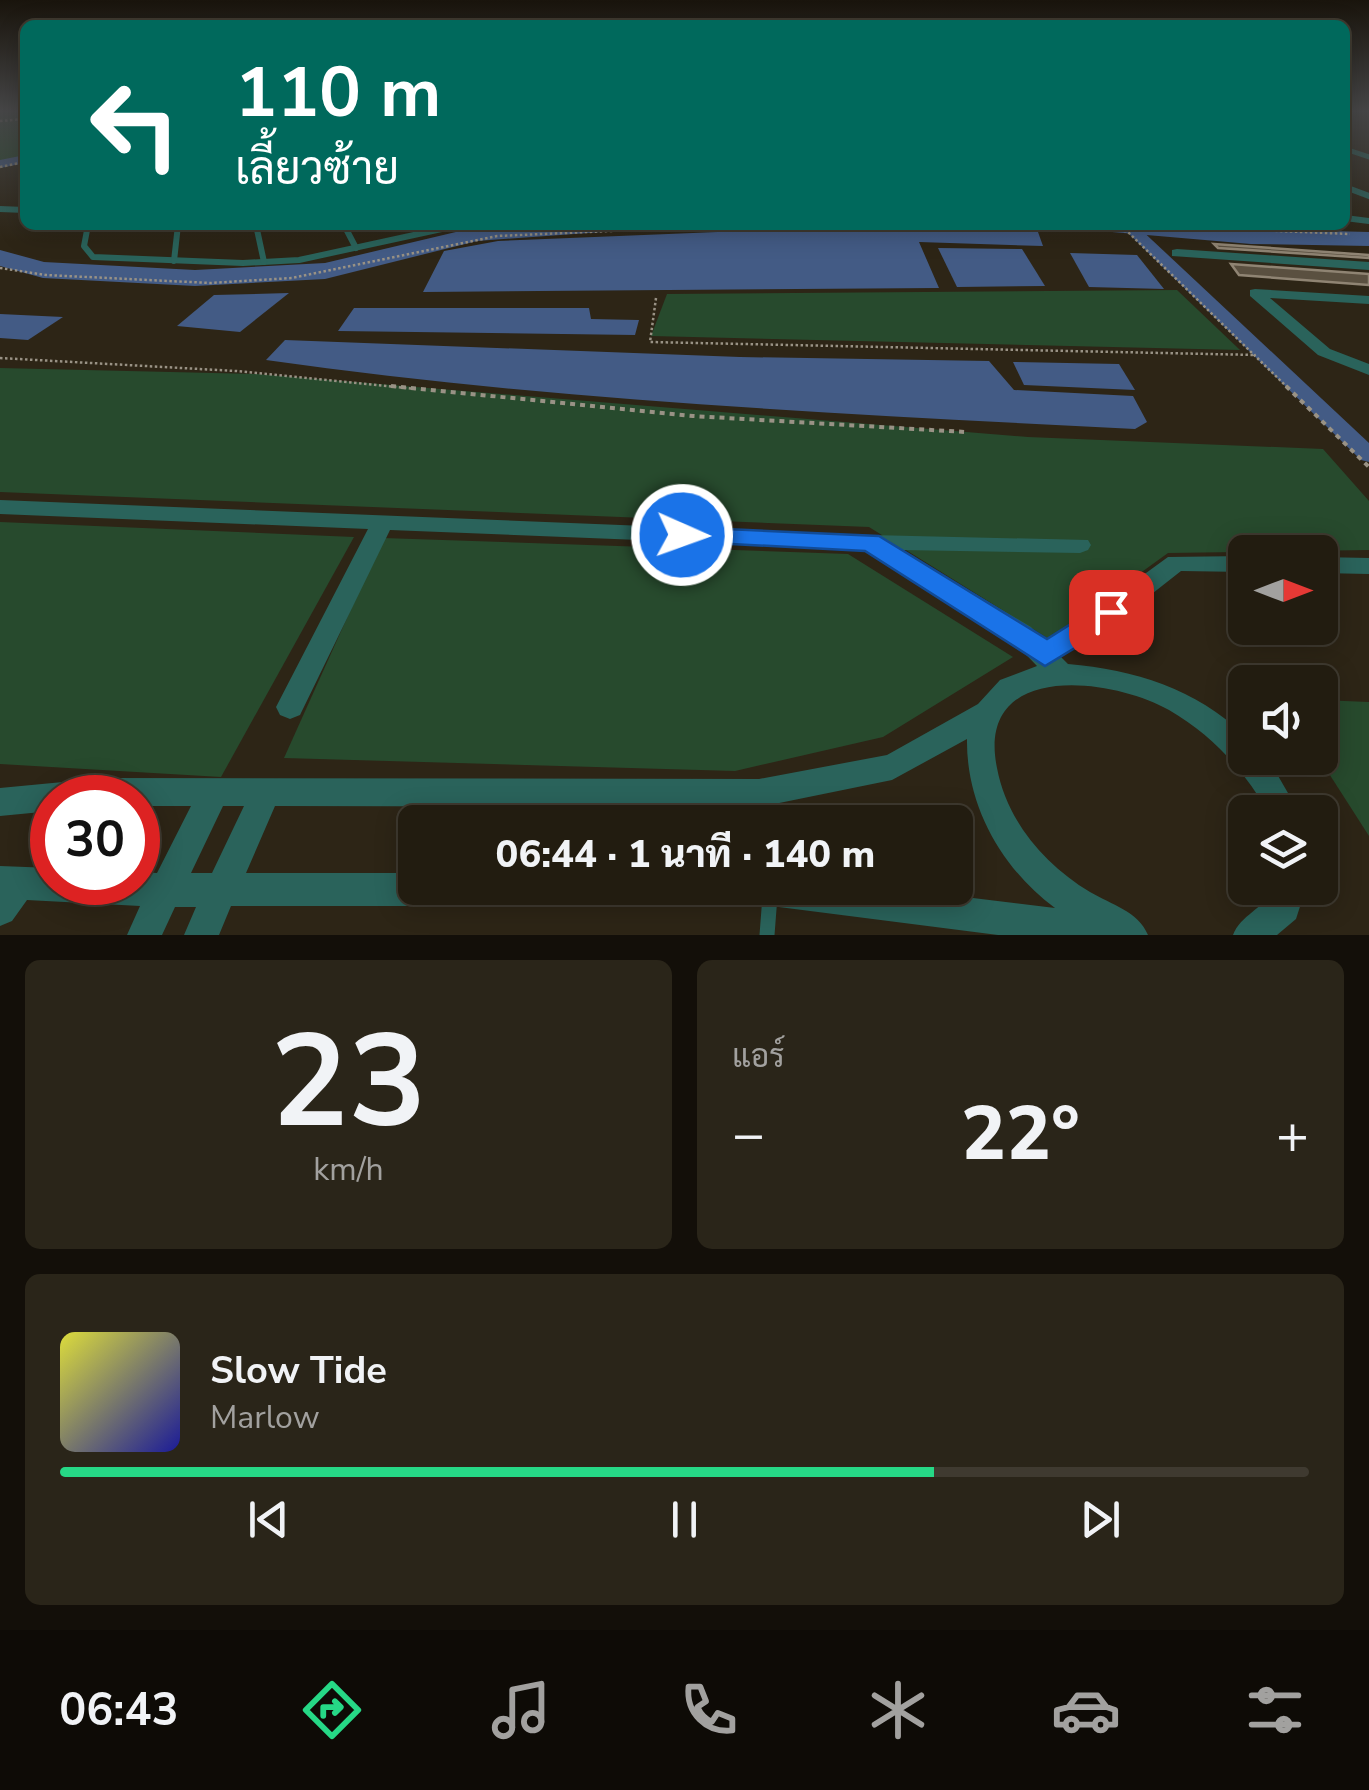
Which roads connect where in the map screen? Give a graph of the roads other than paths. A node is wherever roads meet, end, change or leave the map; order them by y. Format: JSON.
{"nodes":[{"id":1,"x":87,"y":230,"type":"edge"},
{"id":2,"x":177,"y":230,"type":"edge"},
{"id":3,"x":257,"y":230,"type":"edge"},
{"id":4,"x":347,"y":230,"type":"edge"},
{"id":5,"x":421,"y":230,"type":"edge"},
{"id":6,"x":356,"y":248,"type":"junction"},
{"id":7,"x":1176,"y":253,"type":"dead end"},
{"id":8,"x":174,"y":261,"type":"junction"},
{"id":9,"x":264,"y":262,"type":"junction"},
{"id":10,"x":1369,"y":266,"type":"edge"},
{"id":11,"x":1369,"y":300,"type":"edge"},
{"id":12,"x":1369,"y":370,"type":"edge"},
{"id":13,"x":0,"y":507,"type":"edge"},
{"id":14,"x":382,"y":524,"type":"junction"},
{"id":15,"x":870,"y":542,"type":"junction"},
{"id":16,"x":1080,"y":545,"type":"dead end"},
{"id":17,"x":1228,"y":564,"type":"edge"},
{"id":18,"x":1338,"y":566,"type":"edge"},
{"id":19,"x":1369,"y":566,"type":"edge"},
{"id":20,"x":1054,"y":665,"type":"junction"},
{"id":21,"x":290,"y":707,"type":"dead end"},
{"id":22,"x":989,"y":712,"type":"junction"},
{"id":23,"x":1228,"y":737,"type":"edge"},
{"id":24,"x":214,"y":792,"type":"junction"},
{"id":25,"x":266,"y":792,"type":"junction"},
{"id":26,"x":0,"y":802,"type":"edge"},
{"id":27,"x":10,"y":881,"type":"edge"},
{"id":28,"x":166,"y":890,"type":"junction"},
{"id":29,"x":220,"y":890,"type":"junction"},
{"id":30,"x":398,"y":890,"type":"edge"},
{"id":31,"x":770,"y":905,"type":"edge"},
{"id":32,"x":896,"y":905,"type":"edge"},
{"id":33,"x":1285,"y":905,"type":"edge"},
{"id":34,"x":0,"y":909,"type":"edge"},
{"id":35,"x":144,"y":935,"type":"edge"},
{"id":36,"x":200,"y":935,"type":"edge"},
{"id":37,"x":767,"y":935,"type":"edge"},
{"id":38,"x":1131,"y":935,"type":"edge"},
{"id":39,"x":1140,"y":935,"type":"edge"},
{"id":40,"x":1250,"y":935,"type":"edge"}],
"edges":[{"from":1,"to":8,"type":"lane"},
{"from":2,"to":8,"type":"lane"},
{"from":3,"to":9,"type":"lane"},
{"from":4,"to":6,"type":"lane"},
{"from":5,"to":6,"type":"lane"},
{"from":6,"to":9,"type":"lane"},
{"from":7,"to":10,"type":"street"},
{"from":8,"to":9,"type":"lane"},
{"from":11,"to":12,"type":"street"},
{"from":13,"to":14,"type":"street"},
{"from":14,"to":15,"type":"street"},
{"from":14,"to":21,"type":"street"},
{"from":15,"to":16,"type":"street"},
{"from":15,"to":20,"type":"street"},
{"from":17,"to":20,"type":"street"},
{"from":18,"to":19,"type":"street"},
{"from":20,"to":22,"type":"street"},
{"from":20,"to":23,"type":"street"},
{"from":22,"to":25,"type":"street"},
{"from":22,"to":39,"type":"street"},
{"from":24,"to":25,"type":"street"},
{"from":24,"to":26,"type":"street"},
{"from":24,"to":28,"type":"street"},
{"from":25,"to":29,"type":"street"},
{"from":27,"to":28,"type":"street"},
{"from":27,"to":34,"type":"street"},
{"from":28,"to":29,"type":"street"},
{"from":28,"to":35,"type":"street"},
{"from":29,"to":30,"type":"street"},
{"from":29,"to":36,"type":"street"},
{"from":31,"to":37,"type":"lane"},
{"from":32,"to":38,"type":"street"},
{"from":33,"to":40,"type":"street"}]}
